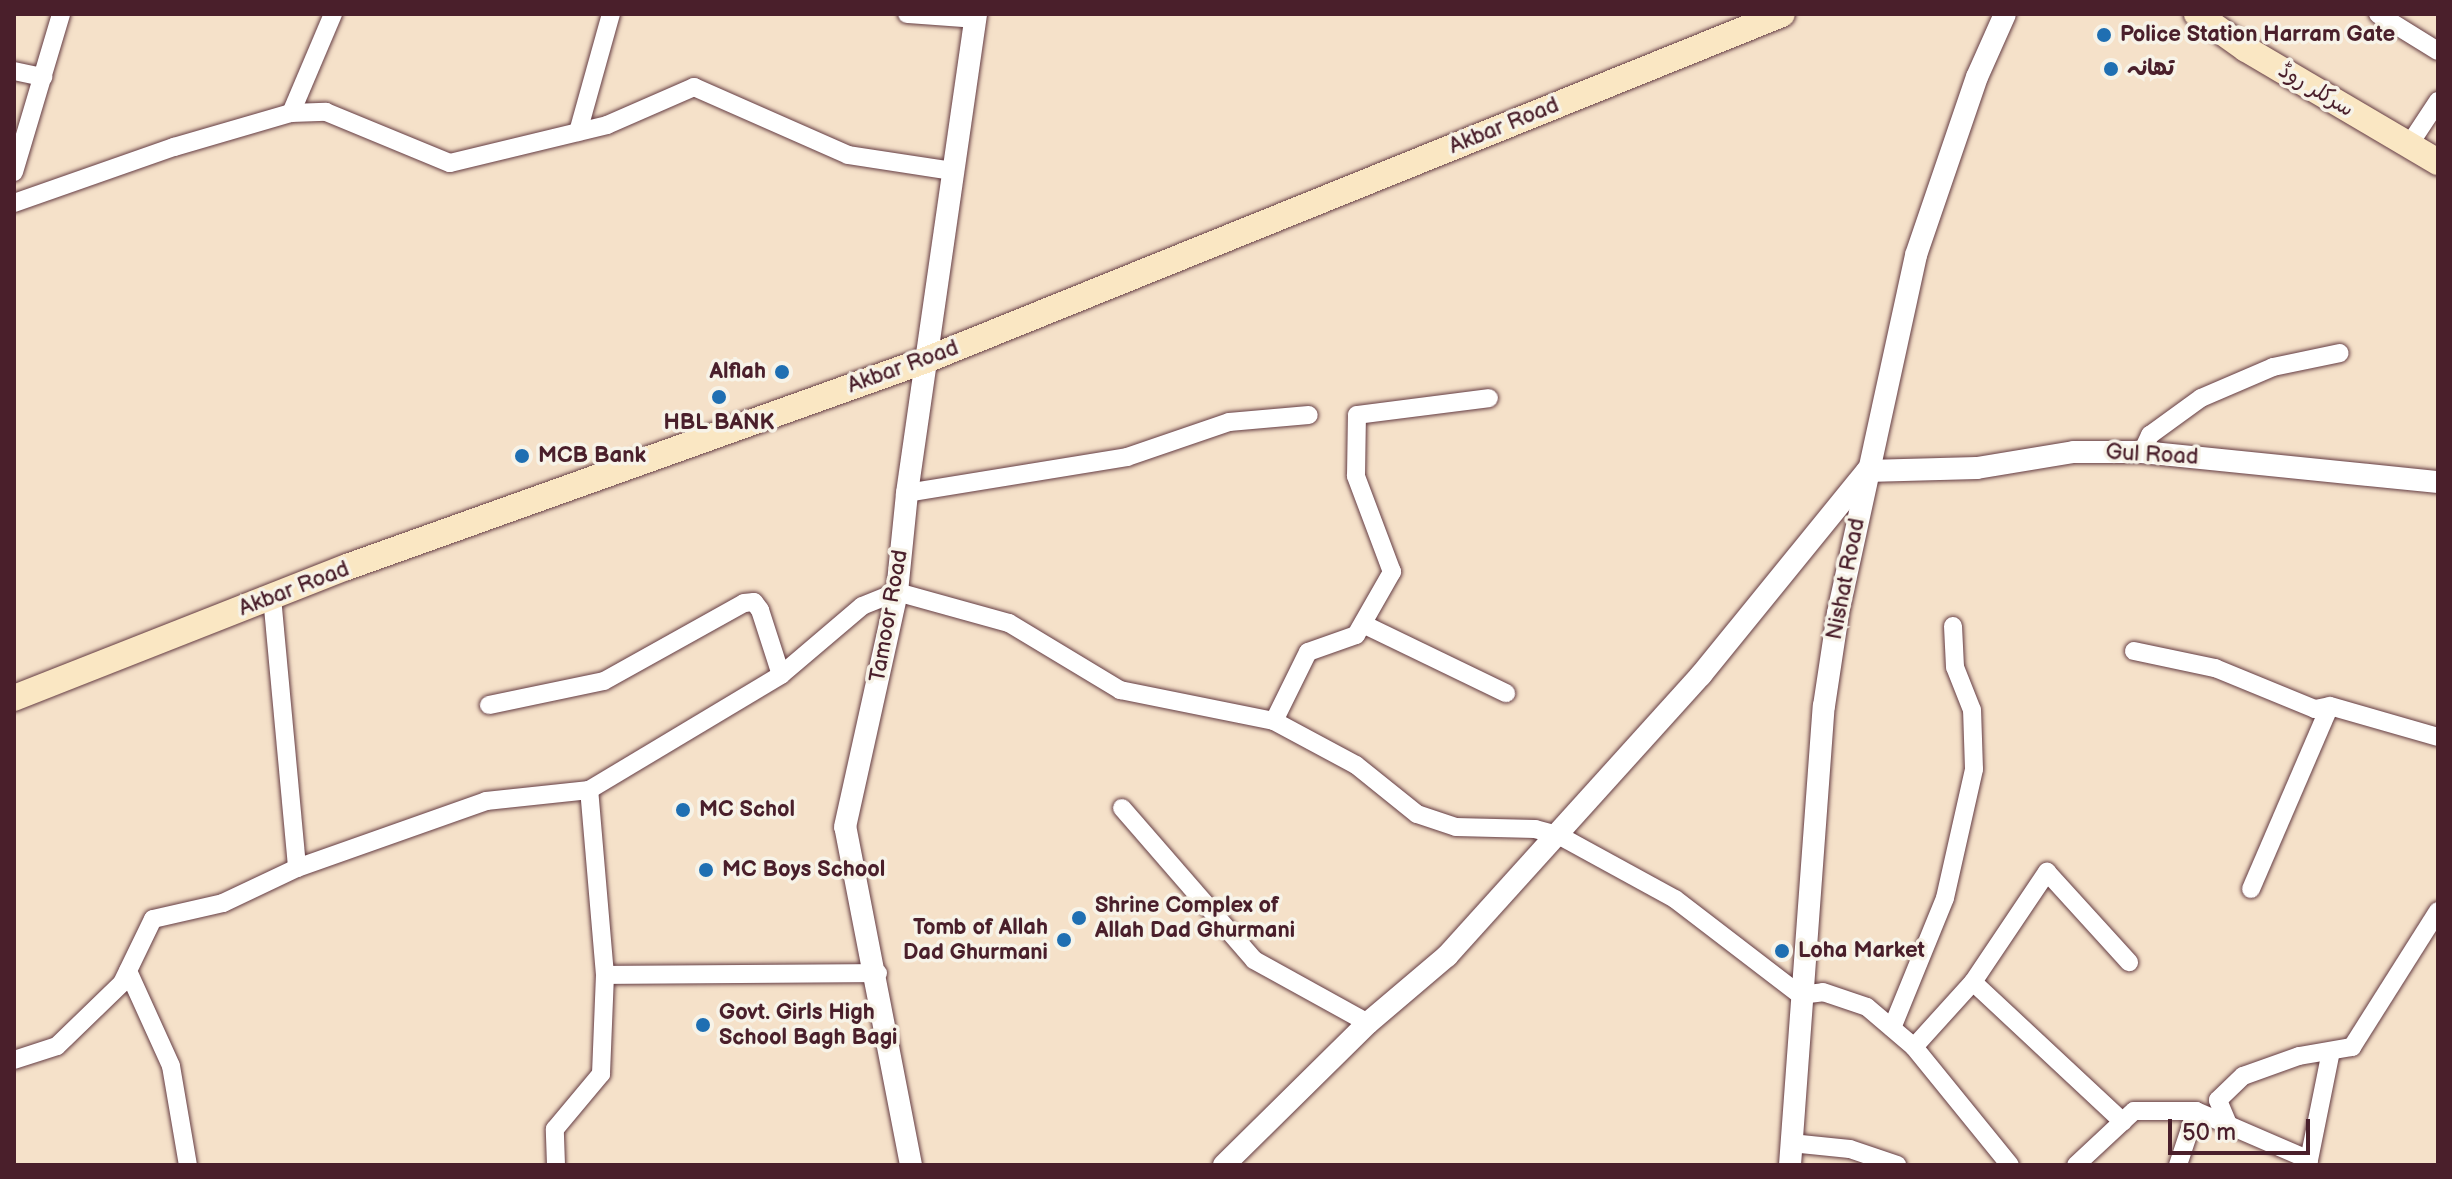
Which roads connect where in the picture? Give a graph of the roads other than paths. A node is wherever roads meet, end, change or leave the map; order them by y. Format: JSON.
{"nodes":[{"id":1,"x":61,"y":14,"type":"edge"},
{"id":2,"x":333,"y":14,"type":"edge"},
{"id":3,"x":611,"y":14,"type":"edge"},
{"id":4,"x":907,"y":14,"type":"edge"},
{"id":5,"x":1782,"y":14,"type":"edge"},
{"id":6,"x":2005,"y":14,"type":"edge"},
{"id":7,"x":2197,"y":14,"type":"edge"},
{"id":8,"x":2378,"y":14,"type":"edge"},
{"id":9,"x":976,"y":16,"type":"edge"},
{"id":10,"x":2435,"y":43,"type":"edge"},
{"id":11,"x":14,"y":71,"type":"edge"},
{"id":12,"x":43,"y":77,"type":"junction"},
{"id":13,"x":2438,"y":101,"type":"edge"},
{"id":14,"x":291,"y":113,"type":"junction"},
{"id":15,"x":578,"y":132,"type":"junction"},
{"id":16,"x":2409,"y":145,"type":"junction"},
{"id":17,"x":2438,"y":162,"type":"edge"},
{"id":18,"x":952,"y":171,"type":"junction"},
{"id":19,"x":14,"y":172,"type":"edge"},
{"id":20,"x":14,"y":203,"type":"edge"},
{"id":21,"x":2340,"y":353,"type":"dead end"},
{"id":22,"x":926,"y":360,"type":"junction"},
{"id":23,"x":1489,"y":398,"type":"dead end"},
{"id":24,"x":1309,"y":415,"type":"dead end"},
{"id":25,"x":2142,"y":452,"type":"junction"},
{"id":26,"x":1867,"y":471,"type":"junction"},
{"id":27,"x":2438,"y":482,"type":"edge"},
{"id":28,"x":907,"y":493,"type":"junction"},
{"id":29,"x":897,"y":592,"type":"junction"},
{"id":30,"x":272,"y":597,"type":"junction"},
{"id":31,"x":1363,"y":624,"type":"junction"},
{"id":32,"x":1953,"y":626,"type":"dead end"},
{"id":33,"x":2134,"y":651,"type":"dead end"},
{"id":34,"x":781,"y":675,"type":"junction"},
{"id":35,"x":1506,"y":693,"type":"dead end"},
{"id":36,"x":14,"y":698,"type":"edge"},
{"id":37,"x":489,"y":705,"type":"dead end"},
{"id":38,"x":2330,"y":706,"type":"junction"},
{"id":39,"x":1274,"y":721,"type":"junction"},
{"id":40,"x":2438,"y":737,"type":"edge"},
{"id":41,"x":589,"y":790,"type":"junction"},
{"id":42,"x":1122,"y":808,"type":"dead end"},
{"id":43,"x":1558,"y":835,"type":"junction"},
{"id":44,"x":297,"y":868,"type":"junction"},
{"id":45,"x":2251,"y":889,"type":"dead end"},
{"id":46,"x":2438,"y":911,"type":"edge"},
{"id":47,"x":2129,"y":962,"type":"dead end"},
{"id":48,"x":128,"y":971,"type":"junction"},
{"id":49,"x":878,"y":973,"type":"junction"},
{"id":50,"x":605,"y":975,"type":"junction"},
{"id":51,"x":1973,"y":982,"type":"junction"},
{"id":52,"x":1800,"y":995,"type":"junction"},
{"id":53,"x":1368,"y":1023,"type":"junction"},
{"id":54,"x":1892,"y":1028,"type":"junction"},
{"id":55,"x":1914,"y":1047,"type":"junction"},
{"id":56,"x":2331,"y":1051,"type":"junction"},
{"id":57,"x":14,"y":1060,"type":"edge"},
{"id":58,"x":2196,"y":1111,"type":"junction"},
{"id":59,"x":2123,"y":1122,"type":"junction"},
{"id":60,"x":2228,"y":1124,"type":"junction"},
{"id":61,"x":1791,"y":1154,"type":"edge"},
{"id":62,"x":2308,"y":1163,"type":"edge"},
{"id":63,"x":188,"y":1165,"type":"edge"},
{"id":64,"x":556,"y":1165,"type":"edge"},
{"id":65,"x":911,"y":1165,"type":"edge"},
{"id":66,"x":1224,"y":1165,"type":"edge"},
{"id":67,"x":1897,"y":1165,"type":"edge"},
{"id":68,"x":2010,"y":1165,"type":"edge"},
{"id":69,"x":2076,"y":1165,"type":"edge"},
{"id":70,"x":2178,"y":1165,"type":"edge"}],
"edges":[{"from":1,"to":12,"type":"street"},
{"from":2,"to":14,"type":"street"},
{"from":3,"to":15,"type":"street"},
{"from":4,"to":9,"type":"street"},
{"from":5,"to":22,"type":"main road","name":"Akbar Road"},
{"from":6,"to":26,"type":"street","name":"Nishat Road"},
{"from":7,"to":16,"type":"main road","name":"سرکلر روڈ"},
{"from":8,"to":10,"type":"street"},
{"from":9,"to":18,"type":"street","name":"Tamoor Road"},
{"from":11,"to":12,"type":"street"},
{"from":12,"to":19,"type":"street"},
{"from":13,"to":16,"type":"street"},
{"from":14,"to":15,"type":"street"},
{"from":14,"to":20,"type":"street"},
{"from":15,"to":18,"type":"street"},
{"from":16,"to":17,"type":"main road","name":"سرکلر روڈ"},
{"from":18,"to":22,"type":"street","name":"Tamoor Road"},
{"from":21,"to":25,"type":"street"},
{"from":22,"to":28,"type":"street","name":"Tamoor Road"},
{"from":22,"to":30,"type":"main road","name":"Akbar Road"},
{"from":23,"to":31,"type":"street"},
{"from":24,"to":28,"type":"street"},
{"from":25,"to":26,"type":"street","name":"Gul Road"},
{"from":25,"to":27,"type":"street","name":"Gul Road"},
{"from":26,"to":43,"type":"street"},
{"from":26,"to":52,"type":"street","name":"Nishat Road"},
{"from":28,"to":29,"type":"street","name":"Tamoor Road"},
{"from":29,"to":34,"type":"street"},
{"from":29,"to":39,"type":"street"},
{"from":29,"to":49,"type":"street","name":"Tamoor Road"},
{"from":30,"to":36,"type":"main road","name":"Akbar Road"},
{"from":30,"to":44,"type":"street"},
{"from":31,"to":35,"type":"street"},
{"from":31,"to":39,"type":"street"},
{"from":32,"to":54,"type":"street"},
{"from":33,"to":38,"type":"street"},
{"from":34,"to":37,"type":"street"},
{"from":34,"to":41,"type":"street"},
{"from":38,"to":40,"type":"street"},
{"from":38,"to":45,"type":"street"},
{"from":39,"to":43,"type":"street"},
{"from":41,"to":44,"type":"street"},
{"from":41,"to":50,"type":"street"},
{"from":42,"to":53,"type":"street"},
{"from":43,"to":52,"type":"street"},
{"from":43,"to":53,"type":"street"},
{"from":44,"to":48,"type":"street"},
{"from":46,"to":56,"type":"street"},
{"from":47,"to":51,"type":"street"},
{"from":48,"to":57,"type":"street"},
{"from":48,"to":63,"type":"street"},
{"from":49,"to":50,"type":"street"},
{"from":49,"to":65,"type":"street","name":"Tamoor Road"},
{"from":50,"to":64,"type":"street"},
{"from":51,"to":55,"type":"street"},
{"from":51,"to":59,"type":"street"},
{"from":52,"to":54,"type":"street"},
{"from":52,"to":61,"type":"street","name":"Nishat Road"},
{"from":53,"to":66,"type":"street"},
{"from":54,"to":55,"type":"street"},
{"from":55,"to":68,"type":"street"},
{"from":56,"to":60,"type":"street"},
{"from":56,"to":62,"type":"street"},
{"from":58,"to":59,"type":"street"},
{"from":58,"to":60,"type":"street"},
{"from":58,"to":70,"type":"street"},
{"from":59,"to":69,"type":"street"},
{"from":60,"to":62,"type":"street"},
{"from":61,"to":67,"type":"street"}]}
